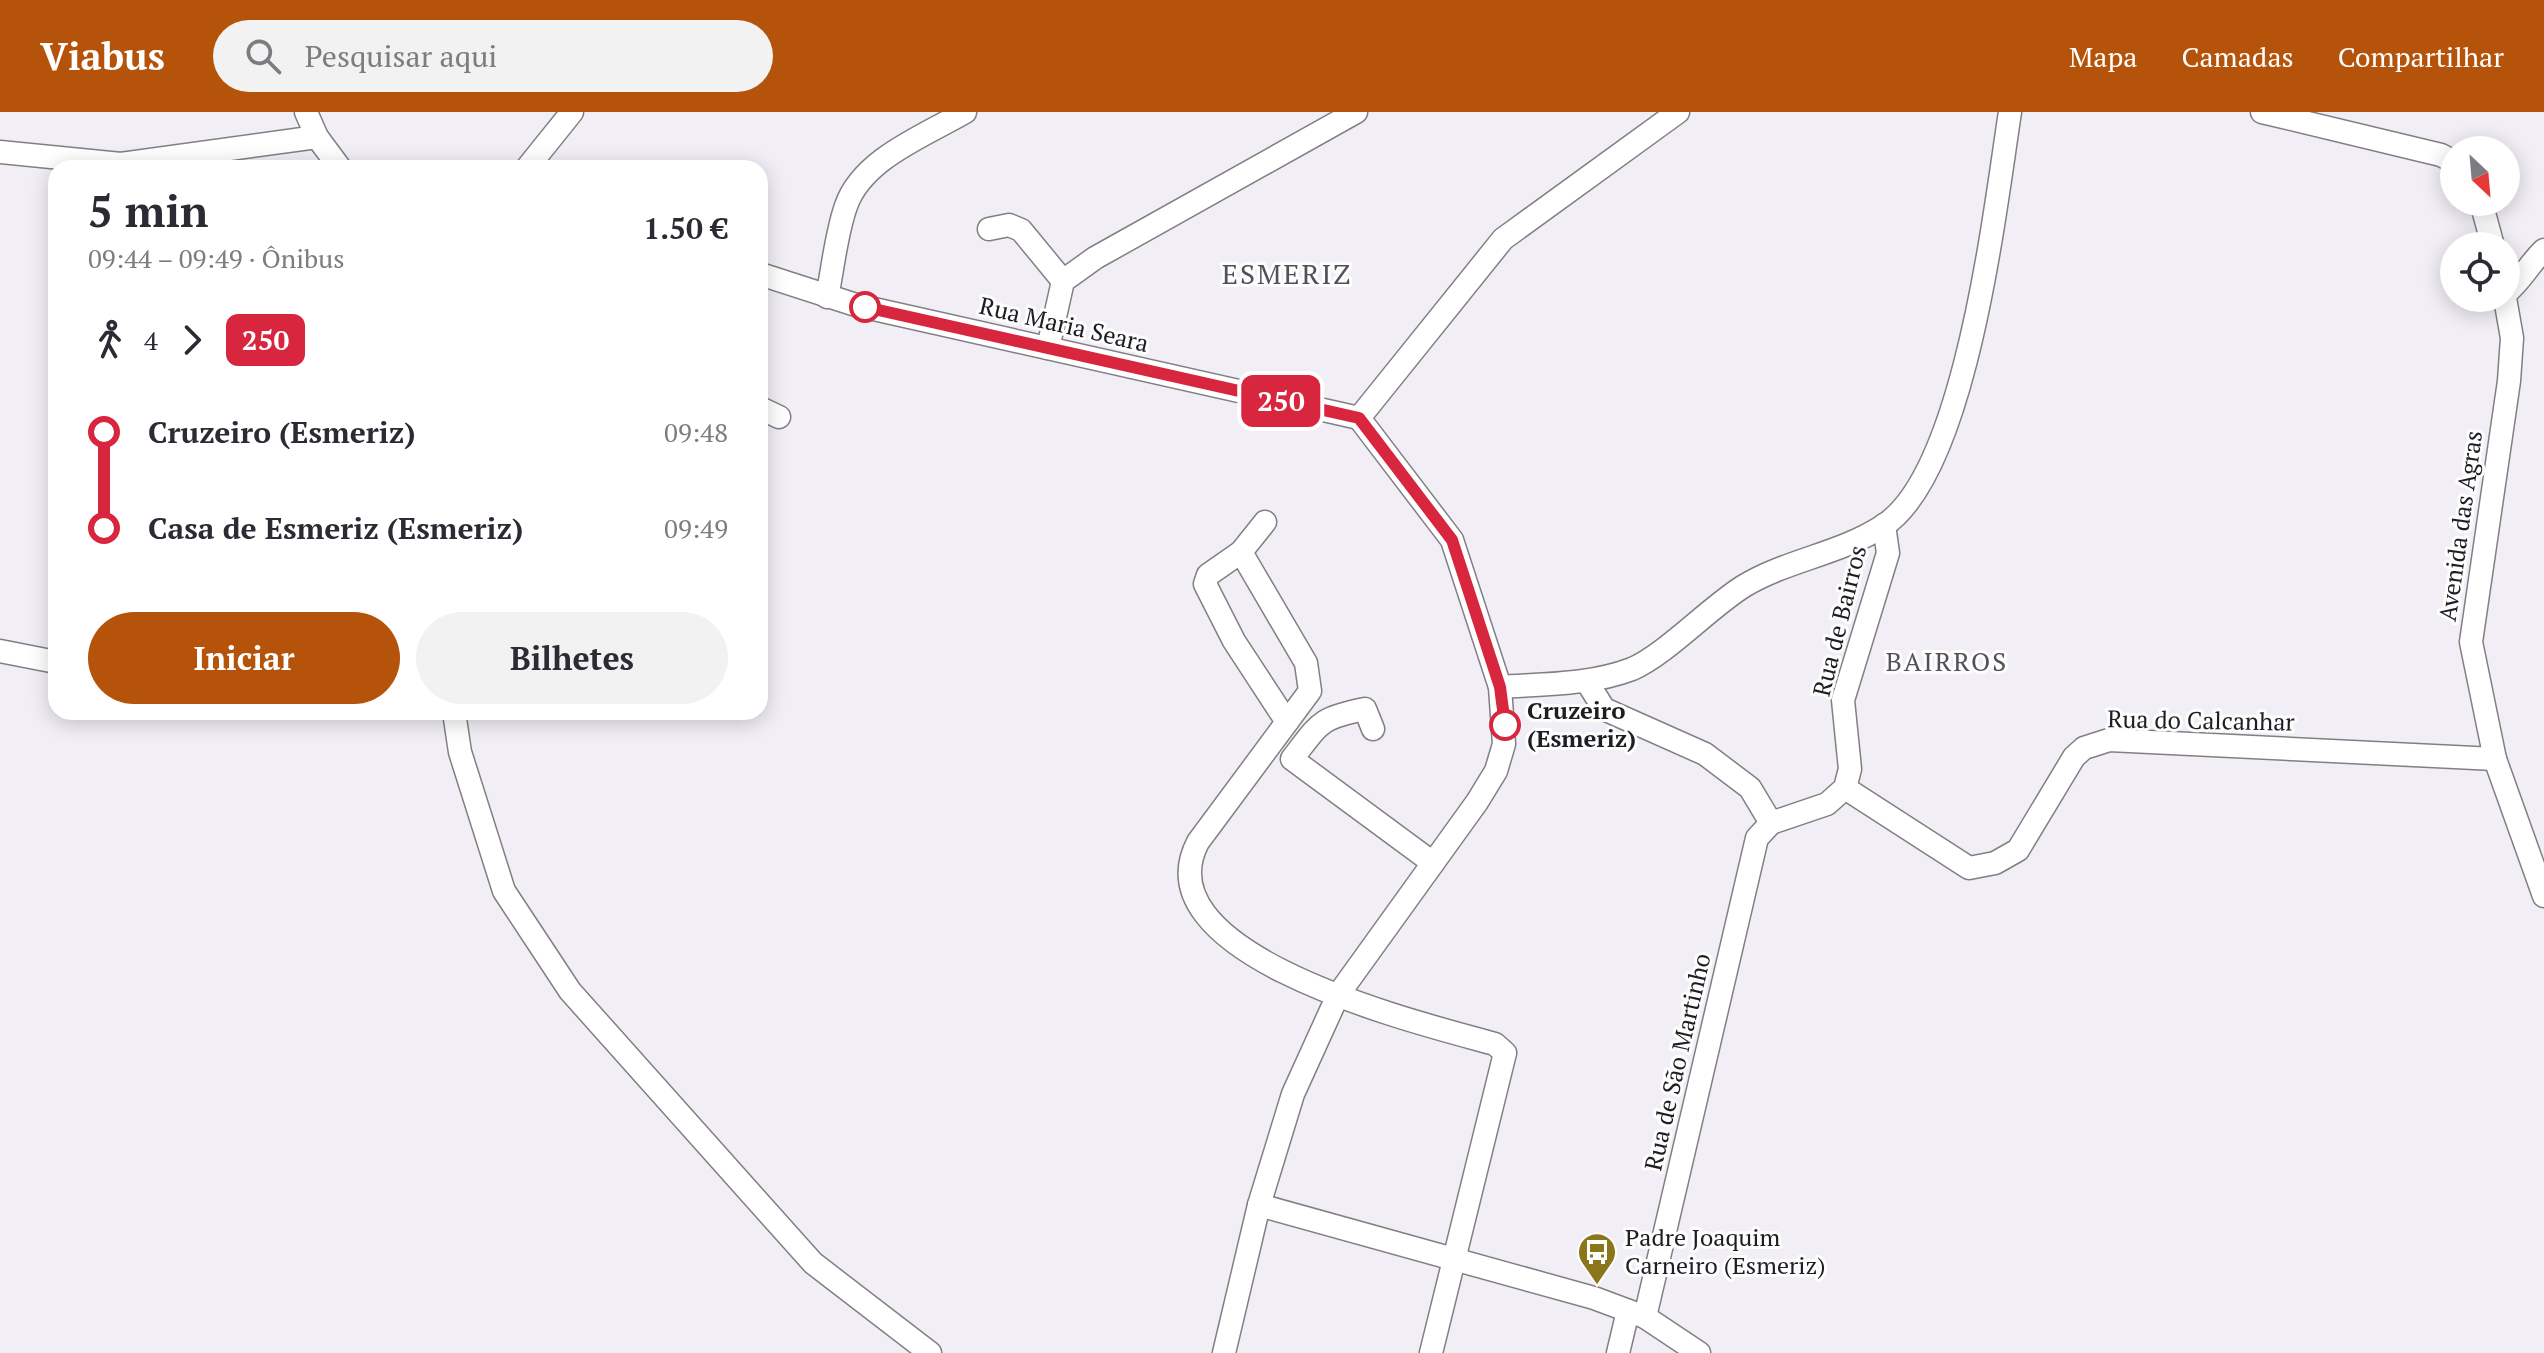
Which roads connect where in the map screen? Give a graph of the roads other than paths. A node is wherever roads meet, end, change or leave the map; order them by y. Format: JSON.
{"nodes":[{"id":1,"x":306,"y":112,"type":"edge"},
{"id":2,"x":572,"y":112,"type":"edge"},
{"id":3,"x":965,"y":112,"type":"edge"},
{"id":4,"x":1356,"y":112,"type":"edge"},
{"id":5,"x":1678,"y":112,"type":"edge"},
{"id":6,"x":2010,"y":112,"type":"edge"},
{"id":7,"x":2262,"y":112,"type":"edge"},
{"id":8,"x":323,"y":151,"type":"edge"},
{"id":9,"x":0,"y":152,"type":"edge"},
{"id":10,"x":2440,"y":155,"type":"edge"},
{"id":11,"x":81,"y":160,"type":"edge"},
{"id":12,"x":183,"y":160,"type":"edge"},
{"id":13,"x":533,"y":160,"type":"edge"},
{"id":14,"x":989,"y":229,"type":"dead end"},
{"id":15,"x":2544,"y":250,"type":"edge"},
{"id":16,"x":768,"y":277,"type":"edge"},
{"id":17,"x":1063,"y":281,"type":"junction"},
{"id":18,"x":2520,"y":282,"type":"edge"},
{"id":19,"x":827,"y":297,"type":"junction"},
{"id":20,"x":2508,"y":312,"type":"edge"},
{"id":21,"x":1048,"y":348,"type":"junction"},
{"id":22,"x":1359,"y":418,"type":"junction"},
{"id":23,"x":1265,"y":522,"type":"dead end"},
{"id":24,"x":1884,"y":525,"type":"junction"},
{"id":25,"x":1241,"y":552,"type":"junction"},
{"id":26,"x":0,"y":651,"type":"edge"},
{"id":27,"x":48,"y":660,"type":"edge"},
{"id":28,"x":1587,"y":682,"type":"junction"},
{"id":29,"x":1500,"y":687,"type":"junction"},
{"id":30,"x":455,"y":720,"type":"edge"},
{"id":31,"x":1287,"y":722,"type":"junction"},
{"id":32,"x":1373,"y":729,"type":"dead end"},
{"id":33,"x":2495,"y":759,"type":"junction"},
{"id":34,"x":1845,"y":788,"type":"junction"},
{"id":35,"x":1771,"y":823,"type":"junction"},
{"id":36,"x":1433,"y":863,"type":"junction"},
{"id":37,"x":2544,"y":896,"type":"edge"},
{"id":38,"x":1338,"y":995,"type":"junction"},
{"id":39,"x":1259,"y":1205,"type":"junction"},
{"id":40,"x":1455,"y":1260,"type":"junction"},
{"id":41,"x":1637,"y":1314,"type":"junction"},
{"id":42,"x":930,"y":1353,"type":"edge"},
{"id":43,"x":1224,"y":1353,"type":"edge"},
{"id":44,"x":1431,"y":1353,"type":"edge"},
{"id":45,"x":1618,"y":1353,"type":"edge"},
{"id":46,"x":1699,"y":1353,"type":"edge"}],
"edges":[{"from":1,"to":8,"type":"street"},
{"from":2,"to":13,"type":"street"},
{"from":3,"to":19,"type":"street"},
{"from":4,"to":17,"type":"street"},
{"from":5,"to":22,"type":"street"},
{"from":6,"to":24,"type":"street"},
{"from":7,"to":10,"type":"street"},
{"from":8,"to":12,"type":"street"},
{"from":9,"to":11,"type":"street"},
{"from":14,"to":17,"type":"street"},
{"from":15,"to":18,"type":"street"},
{"from":16,"to":19,"type":"street","name":"Rua Maria Seara"},
{"from":17,"to":21,"type":"street"},
{"from":19,"to":21,"type":"street","name":"Rua Maria Seara"},
{"from":20,"to":33,"type":"street","name":"Avenida das Agras"},
{"from":21,"to":22,"type":"street","name":"Rua Maria Seara"},
{"from":22,"to":29,"type":"street"},
{"from":23,"to":25,"type":"street"},
{"from":24,"to":28,"type":"street"},
{"from":24,"to":34,"type":"street","name":"Rua de Bairros"},
{"from":25,"to":31,"type":"street"},
{"from":25,"to":31,"type":"street"},
{"from":26,"to":27,"type":"street"},
{"from":28,"to":29,"type":"street"},
{"from":28,"to":35,"type":"street"},
{"from":29,"to":36,"type":"street"},
{"from":30,"to":42,"type":"street"},
{"from":31,"to":38,"type":"street"},
{"from":32,"to":36,"type":"street"},
{"from":33,"to":34,"type":"street","name":"Rua do Calcanhar"},
{"from":33,"to":37,"type":"street","name":"Avenida das Agras"},
{"from":34,"to":35,"type":"street"},
{"from":35,"to":41,"type":"street","name":"Rua de São Martinho"},
{"from":36,"to":38,"type":"street"},
{"from":38,"to":39,"type":"street"},
{"from":38,"to":40,"type":"street"},
{"from":39,"to":40,"type":"street"},
{"from":39,"to":43,"type":"street"},
{"from":40,"to":41,"type":"street"},
{"from":40,"to":44,"type":"street"},
{"from":41,"to":45,"type":"street","name":"Rua de São Martinho"},
{"from":41,"to":46,"type":"street"}]}
